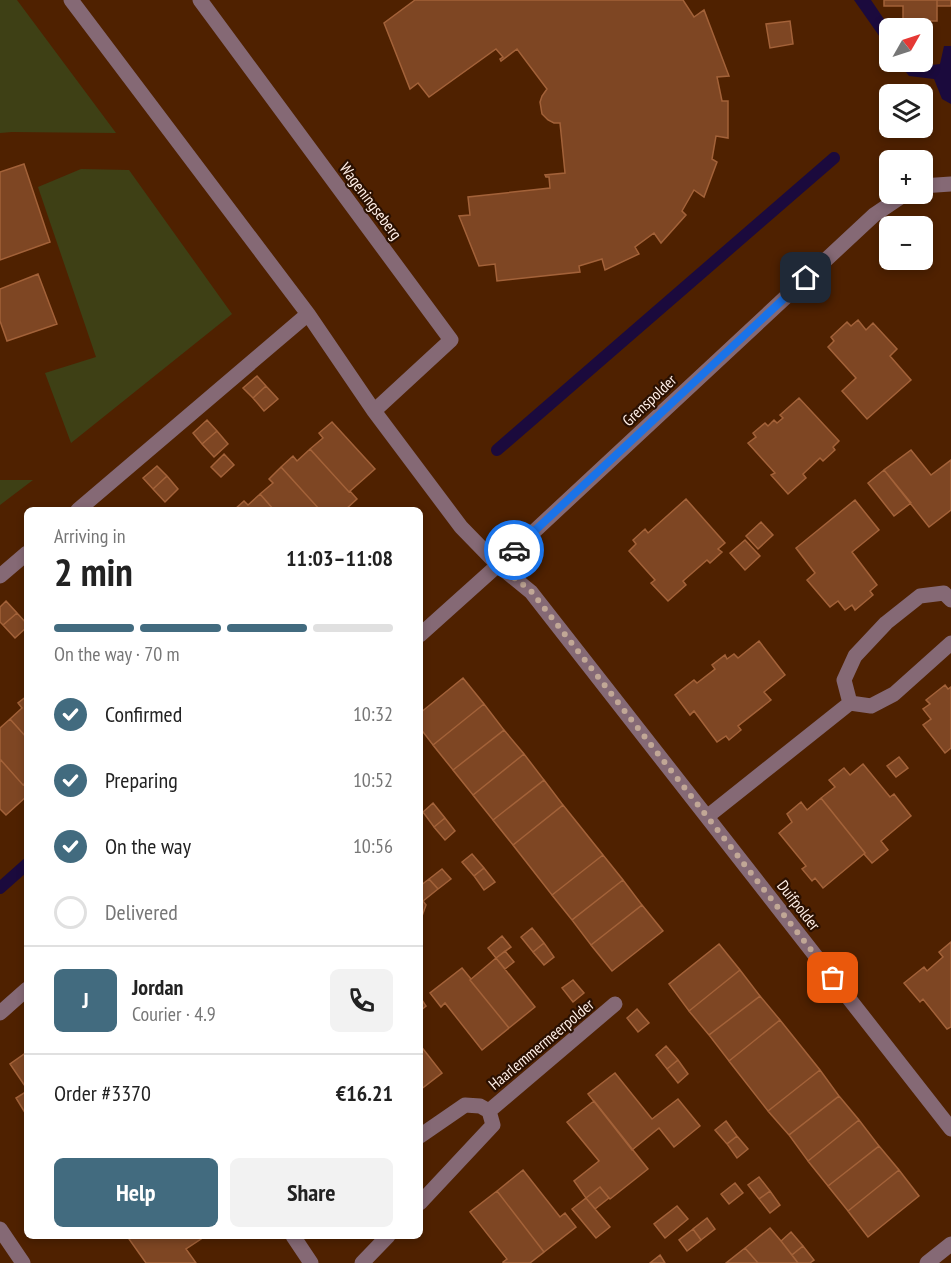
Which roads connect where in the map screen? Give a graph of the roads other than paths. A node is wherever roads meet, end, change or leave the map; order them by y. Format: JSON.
{"nodes":[{"id":1,"x":71,"y":0,"type":"edge"},
{"id":2,"x":200,"y":0,"type":"edge"},
{"id":3,"x":951,"y":184,"type":"edge"},
{"id":4,"x":933,"y":185,"type":"edge"},
{"id":5,"x":890,"y":204,"type":"edge"},
{"id":6,"x":308,"y":314,"type":"junction"},
{"id":7,"x":374,"y":411,"type":"junction"},
{"id":8,"x":82,"y":507,"type":"edge"},
{"id":9,"x":24,"y":556,"type":"edge"},
{"id":10,"x":498,"y":565,"type":"junction"},
{"id":11,"x":0,"y":576,"type":"edge"},
{"id":12,"x":951,"y":600,"type":"edge"},
{"id":13,"x":423,"y":632,"type":"edge"},
{"id":14,"x":951,"y":643,"type":"edge"},
{"id":15,"x":850,"y":703,"type":"junction"},
{"id":16,"x":708,"y":816,"type":"junction"},
{"id":17,"x":24,"y":992,"type":"edge"},
{"id":18,"x":615,"y":1004,"type":"dead end"},
{"id":19,"x":0,"y":1013,"type":"edge"},
{"id":20,"x":489,"y":1111,"type":"junction"},
{"id":21,"x":951,"y":1129,"type":"edge"},
{"id":22,"x":423,"y":1134,"type":"edge"},
{"id":23,"x":423,"y":1200,"type":"edge"},
{"id":24,"x":0,"y":1229,"type":"edge"},
{"id":25,"x":295,"y":1239,"type":"edge"},
{"id":26,"x":385,"y":1239,"type":"edge"},
{"id":27,"x":951,"y":1244,"type":"edge"},
{"id":28,"x":23,"y":1263,"type":"edge"},
{"id":29,"x":311,"y":1263,"type":"edge"},
{"id":30,"x":362,"y":1263,"type":"edge"},
{"id":31,"x":927,"y":1263,"type":"edge"}],
"edges":[{"from":1,"to":6,"type":"street"},
{"from":2,"to":7,"type":"street","name":"Wageningseberg"},
{"from":3,"to":4,"type":"street"},
{"from":5,"to":10,"type":"street","name":"Grenspolder"},
{"from":6,"to":7,"type":"street"},
{"from":6,"to":8,"type":"street"},
{"from":7,"to":10,"type":"street"},
{"from":9,"to":11,"type":"street"},
{"from":10,"to":13,"type":"street","name":"Grenspolder"},
{"from":10,"to":16,"type":"street","name":"Duifpolder"},
{"from":12,"to":15,"type":"street"},
{"from":14,"to":15,"type":"street"},
{"from":15,"to":16,"type":"street"},
{"from":16,"to":21,"type":"street","name":"Duifpolder"},
{"from":17,"to":19,"type":"street"},
{"from":18,"to":20,"type":"street","name":"Haarlemmermeerpolder"},
{"from":20,"to":22,"type":"street","name":"Haarlemmermeerpolder"},
{"from":20,"to":23,"type":"street","name":"Haarlemmermeerpolder"},
{"from":24,"to":28,"type":"street"},
{"from":25,"to":29,"type":"street"},
{"from":26,"to":30,"type":"street"},
{"from":27,"to":31,"type":"street"}]}
